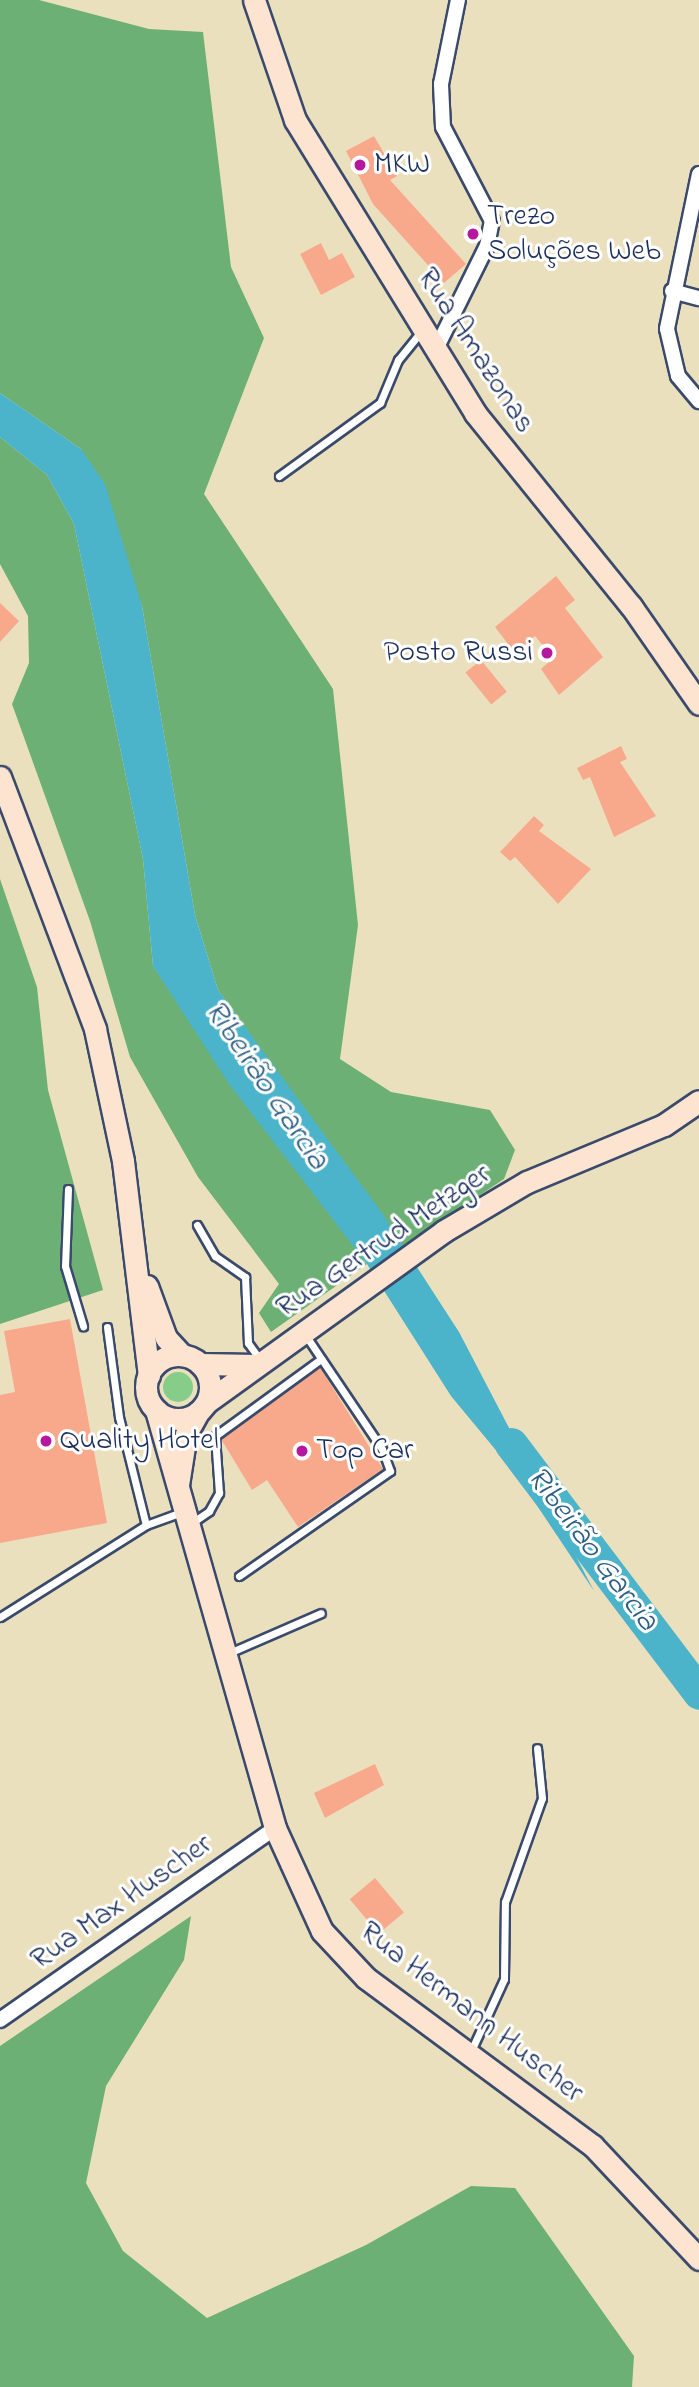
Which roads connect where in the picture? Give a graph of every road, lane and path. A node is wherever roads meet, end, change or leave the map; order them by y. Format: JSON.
{"nodes":[{"id":1,"x":254,"y":0,"type":"edge"},
{"id":2,"x":458,"y":0,"type":"edge"},
{"id":3,"x":699,"y":174,"type":"edge"},
{"id":4,"x":672,"y":291,"type":"junction"},
{"id":5,"x":699,"y":298,"type":"edge"},
{"id":6,"x":425,"y":329,"type":"junction"},
{"id":7,"x":437,"y":347,"type":"junction"},
{"id":8,"x":699,"y":401,"type":"edge"},
{"id":9,"x":279,"y":477,"type":"dead end"},
{"id":10,"x":699,"y":704,"type":"edge"},
{"id":11,"x":0,"y":777,"type":"edge"},
{"id":12,"x":699,"y":1101,"type":"edge"},
{"id":13,"x":68,"y":1189,"type":"dead end"},
{"id":14,"x":131,"y":1219,"type":"junction"},
{"id":15,"x":197,"y":1225,"type":"dead end"},
{"id":16,"x":83,"y":1326,"type":"dead end"},
{"id":17,"x":107,"y":1327,"type":"dead end"},
{"id":18,"x":303,"y":1332,"type":"junction"},
{"id":19,"x":321,"y":1359,"type":"junction"},
{"id":20,"x":191,"y":1360,"type":"junction"},
{"id":21,"x":259,"y":1364,"type":"junction"},
{"id":22,"x":149,"y":1375,"type":"junction"},
{"id":23,"x":202,"y":1407,"type":"junction"},
{"id":24,"x":156,"y":1410,"type":"junction"},
{"id":25,"x":182,"y":1512,"type":"junction"},
{"id":26,"x":146,"y":1525,"type":"junction"},
{"id":27,"x":239,"y":1576,"type":"dead end"},
{"id":28,"x":321,"y":1613,"type":"dead end"},
{"id":29,"x":0,"y":1617,"type":"edge"},
{"id":30,"x":226,"y":1654,"type":"junction"},
{"id":31,"x":537,"y":1748,"type":"dead end"},
{"id":32,"x":275,"y":1828,"type":"junction"},
{"id":33,"x":0,"y":2020,"type":"edge"},
{"id":34,"x":471,"y":2051,"type":"junction"},
{"id":35,"x":699,"y":2259,"type":"edge"}],
"edges":[{"from":1,"to":6,"type":"main road","name":"Rua Amazonas"},
{"from":2,"to":7,"type":"street"},
{"from":3,"to":4,"type":"street"},
{"from":4,"to":5,"type":"street"},
{"from":4,"to":8,"type":"street"},
{"from":6,"to":7,"type":"main road","name":"Rua Amazonas"},
{"from":6,"to":9,"type":"lane"},
{"from":7,"to":10,"type":"main road","name":"Rua Amazonas"},
{"from":11,"to":14,"type":"main road"},
{"from":12,"to":18,"type":"main road","name":"Rua Gertrud Metzger"},
{"from":13,"to":16,"type":"lane"},
{"from":14,"to":20,"type":"main road"},
{"from":14,"to":22,"type":"main road"},
{"from":15,"to":21,"type":"lane"},
{"from":17,"to":26,"type":"lane"},
{"from":18,"to":19,"type":"lane"},
{"from":18,"to":21,"type":"main road","name":"Rua Gertrud Metzger"},
{"from":19,"to":25,"type":"lane"},
{"from":19,"to":27,"type":"lane"},
{"from":20,"to":21,"type":"main road"},
{"from":20,"to":22,"type":"main road"},
{"from":20,"to":23,"type":"main road"},
{"from":21,"to":23,"type":"main road","name":"Rua Gertrud Metzger"},
{"from":22,"to":24,"type":"main road"},
{"from":23,"to":24,"type":"main road"},
{"from":23,"to":25,"type":"main road","name":"Rua Hermann Huscher"},
{"from":24,"to":25,"type":"main road","name":"Rua Hermann Huscher"},
{"from":25,"to":26,"type":"lane"},
{"from":25,"to":30,"type":"main road","name":"Rua Hermann Huscher"},
{"from":26,"to":29,"type":"lane"},
{"from":28,"to":30,"type":"lane"},
{"from":30,"to":32,"type":"main road","name":"Rua Hermann Huscher"},
{"from":31,"to":34,"type":"lane"},
{"from":32,"to":33,"type":"street","name":"Rua Max Huscher"},
{"from":32,"to":34,"type":"main road","name":"Rua Hermann Huscher"},
{"from":34,"to":35,"type":"main road","name":"Rua Hermann Huscher"}]}
